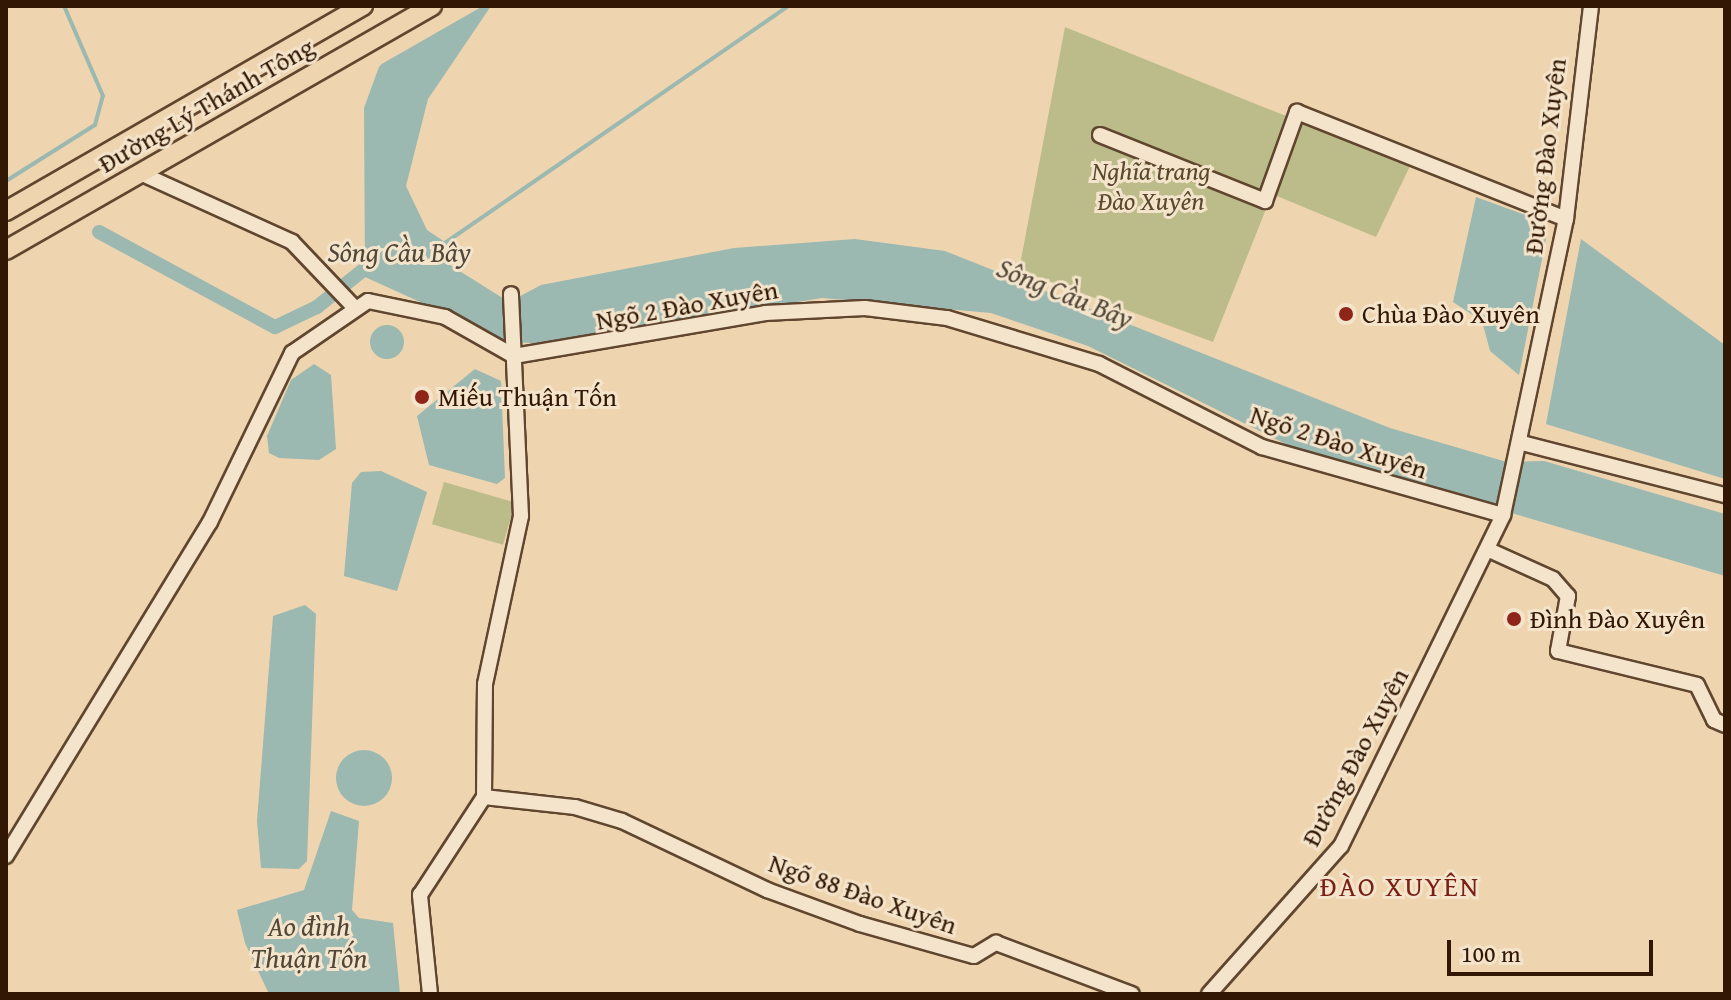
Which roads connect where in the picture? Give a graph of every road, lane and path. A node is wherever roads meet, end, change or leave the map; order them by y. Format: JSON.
{"nodes":[{"id":1,"x":363,"y":6,"type":"edge"},
{"id":2,"x":432,"y":6,"type":"edge"},
{"id":3,"x":1591,"y":6,"type":"edge"},
{"id":4,"x":1100,"y":135,"type":"dead end"},
{"id":5,"x":89,"y":164,"type":"junction"},
{"id":6,"x":140,"y":173,"type":"junction"},
{"id":7,"x":106,"y":193,"type":"junction"},
{"id":8,"x":6,"y":211,"type":"edge"},
{"id":9,"x":1566,"y":219,"type":"junction"},
{"id":10,"x":6,"y":250,"type":"edge"},
{"id":11,"x":511,"y":294,"type":"dead end"},
{"id":12,"x":349,"y":302,"type":"junction"},
{"id":13,"x":515,"y":351,"type":"junction"},
{"id":14,"x":1521,"y":448,"type":"junction"},
{"id":15,"x":1725,"y":495,"type":"edge"},
{"id":16,"x":1503,"y":515,"type":"junction"},
{"id":17,"x":1489,"y":550,"type":"junction"},
{"id":18,"x":1725,"y":725,"type":"edge"},
{"id":19,"x":484,"y":797,"type":"junction"},
{"id":20,"x":6,"y":856,"type":"edge"},
{"id":21,"x":430,"y":994,"type":"edge"},
{"id":22,"x":1132,"y":994,"type":"edge"},
{"id":23,"x":1209,"y":994,"type":"edge"}],
"edges":[{"from":1,"to":5,"type":"main road","name":"Đường Lý Thánh Tông"},
{"from":2,"to":6,"type":"main road","name":"Đường Lý Thánh Tông"},
{"from":3,"to":9,"type":"street","name":"Đường Đào Xuyên"},
{"from":4,"to":9,"type":"street"},
{"from":5,"to":7,"type":"main road"},
{"from":5,"to":8,"type":"main road","name":"Đường Lý Thánh Tông"},
{"from":6,"to":7,"type":"main road","name":"Đường Lý Thánh Tông"},
{"from":6,"to":12,"type":"street"},
{"from":7,"to":10,"type":"main road","name":"Đường Lý Thánh Tông"},
{"from":9,"to":14,"type":"street","name":"Đường Đào Xuyên"},
{"from":11,"to":13,"type":"street"},
{"from":12,"to":13,"type":"street"},
{"from":12,"to":20,"type":"street"},
{"from":13,"to":16,"type":"street","name":"Ngõ 2 Đào Xuyên"},
{"from":13,"to":19,"type":"street"},
{"from":14,"to":15,"type":"street"},
{"from":14,"to":16,"type":"street","name":"Đường Đào Xuyên"},
{"from":16,"to":17,"type":"street","name":"Đường Đào Xuyên"},
{"from":17,"to":18,"type":"street"},
{"from":17,"to":23,"type":"street","name":"Đường Đào Xuyên"},
{"from":19,"to":21,"type":"street"},
{"from":19,"to":22,"type":"street","name":"Ngõ 88 Đào Xuyên"}]}
